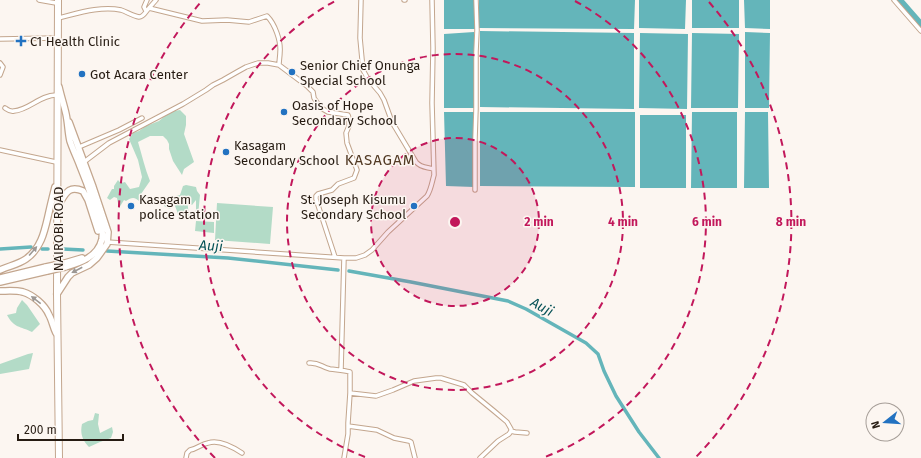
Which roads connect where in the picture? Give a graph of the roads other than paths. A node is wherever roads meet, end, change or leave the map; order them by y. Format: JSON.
{"nodes":[{"id":1,"x":39,"y":0,"type":"edge"},
{"id":2,"x":147,"y":0,"type":"edge"},
{"id":3,"x":156,"y":0,"type":"edge"},
{"id":4,"x":361,"y":0,"type":"edge"},
{"id":5,"x":432,"y":0,"type":"edge"},
{"id":6,"x":476,"y":0,"type":"edge"},
{"id":7,"x":894,"y":0,"type":"edge"},
{"id":8,"x":57,"y":1,"type":"edge"},
{"id":9,"x":149,"y":8,"type":"junction"},
{"id":10,"x":146,"y":11,"type":"junction"},
{"id":11,"x":58,"y":18,"type":"junction"},
{"id":12,"x":921,"y":31,"type":"edge"},
{"id":13,"x":56,"y":38,"type":"junction"},
{"id":14,"x":0,"y":39,"type":"edge"},
{"id":15,"x":0,"y":63,"type":"edge"},
{"id":16,"x":279,"y":65,"type":"junction"},
{"id":17,"x":0,"y":75,"type":"edge"},
{"id":18,"x":57,"y":77,"type":"junction"},
{"id":19,"x":56,"y":95,"type":"junction"},
{"id":20,"x":5,"y":108,"type":"dead end"},
{"id":21,"x":66,"y":115,"type":"junction"},
{"id":22,"x":142,"y":118,"type":"dead end"},
{"id":23,"x":79,"y":147,"type":"junction"},
{"id":24,"x":0,"y":150,"type":"edge"},
{"id":25,"x":56,"y":162,"type":"junction"},
{"id":26,"x":84,"y":162,"type":"junction"},
{"id":27,"x":433,"y":169,"type":"junction"},
{"id":28,"x":55,"y":187,"type":"junction"},
{"id":29,"x":475,"y":190,"type":"dead end"},
{"id":30,"x":57,"y":207,"type":"junction"},
{"id":31,"x":107,"y":242,"type":"junction"},
{"id":32,"x":335,"y":257,"type":"junction"},
{"id":33,"x":344,"y":258,"type":"junction"},
{"id":34,"x":65,"y":265,"type":"junction"},
{"id":35,"x":47,"y":269,"type":"junction"},
{"id":36,"x":0,"y":270,"type":"edge"},
{"id":37,"x":0,"y":278,"type":"edge"},
{"id":38,"x":0,"y":282,"type":"edge"},
{"id":39,"x":0,"y":291,"type":"edge"},
{"id":40,"x":57,"y":294,"type":"junction"},
{"id":41,"x":56,"y":333,"type":"junction"},
{"id":42,"x":309,"y":363,"type":"dead end"},
{"id":43,"x":342,"y":370,"type":"junction"},
{"id":44,"x":350,"y":393,"type":"junction"},
{"id":45,"x":348,"y":426,"type":"junction"},
{"id":46,"x":511,"y":431,"type":"junction"},
{"id":47,"x":527,"y":433,"type":"dead end"},
{"id":48,"x":242,"y":453,"type":"dead end"},
{"id":49,"x":58,"y":458,"type":"edge"},
{"id":50,"x":186,"y":458,"type":"edge"},
{"id":51,"x":344,"y":458,"type":"edge"},
{"id":52,"x":415,"y":458,"type":"edge"},
{"id":53,"x":480,"y":458,"type":"edge"}],
"edges":[{"from":1,"to":8,"type":"street"},
{"from":2,"to":10,"type":"street"},
{"from":3,"to":9,"type":"street"},
{"from":4,"to":27,"type":"street"},
{"from":5,"to":27,"type":"street"},
{"from":6,"to":29,"type":"street"},
{"from":7,"to":12,"type":"street"},
{"from":8,"to":11,"type":"highway","name":"NAIROBI ROAD"},
{"from":8,"to":13,"type":"highway","name":"NAIROBI ROAD"},
{"from":9,"to":10,"type":"street"},
{"from":9,"to":16,"type":"street"},
{"from":10,"to":11,"type":"street"},
{"from":11,"to":18,"type":"highway","name":"NAIROBI ROAD"},
{"from":13,"to":14,"type":"street"},
{"from":13,"to":19,"type":"highway","name":"NAIROBI ROAD"},
{"from":15,"to":17,"type":"street"},
{"from":16,"to":26,"type":"street"},
{"from":16,"to":32,"type":"street"},
{"from":18,"to":21,"type":"main road"},
{"from":18,"to":30,"type":"highway","name":"NAIROBI ROAD"},
{"from":19,"to":20,"type":"street"},
{"from":19,"to":25,"type":"highway","name":"NAIROBI ROAD"},
{"from":21,"to":23,"type":"main road"},
{"from":21,"to":34,"type":"main road"},
{"from":22,"to":23,"type":"street"},
{"from":23,"to":26,"type":"main road"},
{"from":24,"to":25,"type":"street"},
{"from":25,"to":28,"type":"highway","name":"NAIROBI ROAD"},
{"from":26,"to":31,"type":"main road"},
{"from":27,"to":33,"type":"street"},
{"from":36,"to":28,"type":"main road","one_way":true},
{"from":28,"to":41,"type":"highway","name":"NAIROBI ROAD"},
{"from":30,"to":34,"type":"main road"},
{"from":30,"to":40,"type":"highway","name":"NAIROBI ROAD"},
{"from":31,"to":32,"type":"street"},
{"from":31,"to":40,"type":"main road","one_way":true},
{"from":32,"to":33,"type":"street"},
{"from":33,"to":43,"type":"street"},
{"from":34,"to":35,"type":"main road","bridge":true},
{"from":35,"to":37,"type":"main road"},
{"from":35,"to":38,"type":"main road"},
{"from":41,"to":39,"type":"main road","one_way":true},
{"from":40,"to":49,"type":"highway","name":"NAIROBI ROAD"},
{"from":41,"to":49,"type":"highway","name":"NAIROBI ROAD"},
{"from":42,"to":43,"type":"street"},
{"from":43,"to":44,"type":"street"},
{"from":44,"to":45,"type":"street"},
{"from":44,"to":46,"type":"street"},
{"from":45,"to":51,"type":"street"},
{"from":45,"to":52,"type":"street"},
{"from":46,"to":47,"type":"street"},
{"from":46,"to":53,"type":"street"},
{"from":48,"to":50,"type":"street"}]}
